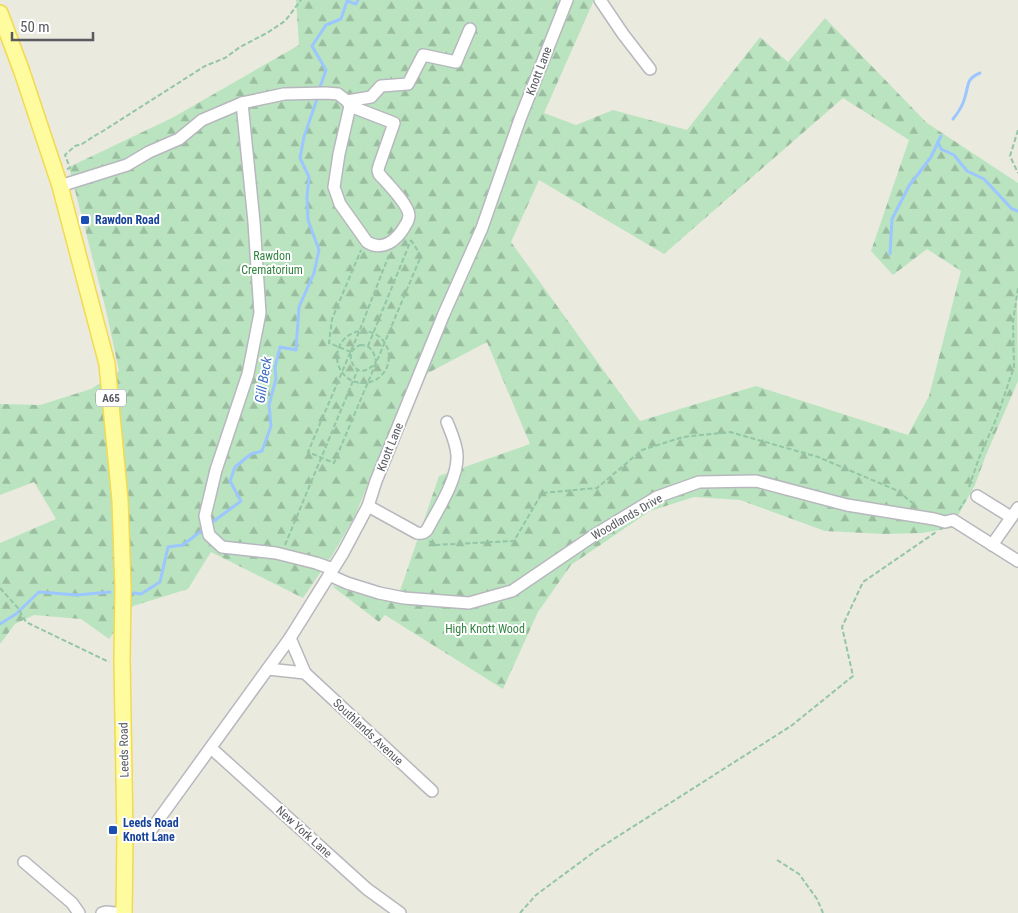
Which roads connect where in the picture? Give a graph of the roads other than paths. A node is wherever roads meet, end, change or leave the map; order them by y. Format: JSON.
{"nodes":[{"id":1,"x":567,"y":0,"type":"edge"},
{"id":2,"x":600,"y":0,"type":"edge"},
{"id":3,"x":0,"y":13,"type":"edge"},
{"id":4,"x":470,"y":29,"type":"dead end"},
{"id":5,"x":650,"y":68,"type":"dead end"},
{"id":6,"x":242,"y":103,"type":"junction"},
{"id":7,"x":348,"y":104,"type":"junction"},
{"id":8,"x":58,"y":179,"type":"junction"},
{"id":9,"x":447,"y":422,"type":"dead end"},
{"id":10,"x":977,"y":496,"type":"dead end"},
{"id":11,"x":368,"y":506,"type":"junction"},
{"id":12,"x":1015,"y":513,"type":"edge"},
{"id":13,"x":992,"y":545,"type":"junction"},
{"id":14,"x":1018,"y":561,"type":"edge"},
{"id":15,"x":331,"y":572,"type":"junction"},
{"id":16,"x":290,"y":638,"type":"junction"},
{"id":17,"x":268,"y":668,"type":"junction"},
{"id":18,"x":305,"y":673,"type":"junction"},
{"id":19,"x":211,"y":748,"type":"junction"},
{"id":20,"x":432,"y":791,"type":"dead end"},
{"id":21,"x":125,"y":836,"type":"junction"},
{"id":22,"x":24,"y":862,"type":"dead end"},
{"id":23,"x":79,"y":913,"type":"edge"},
{"id":24,"x":102,"y":913,"type":"edge"},
{"id":25,"x":115,"y":913,"type":"edge"},
{"id":26,"x":124,"y":913,"type":"edge"},
{"id":27,"x":400,"y":913,"type":"edge"}],
"edges":[{"from":1,"to":11,"type":"street","name":"Knott Lane"},
{"from":2,"to":5,"type":"street"},
{"from":3,"to":8,"type":"main road","number":"A65"},
{"from":4,"to":7,"type":"street"},
{"from":6,"to":7,"type":"street"},
{"from":6,"to":8,"type":"street"},
{"from":6,"to":15,"type":"street","name":"Woodlands Drive"},
{"from":7,"to":7,"type":"street"},
{"from":8,"to":21,"type":"main road","name":"Leeds Road","number":"A65"},
{"from":9,"to":11,"type":"street"},
{"from":10,"to":12,"type":"street"},
{"from":11,"to":15,"type":"street","name":"Knott Lane"},
{"from":12,"to":13,"type":"street"},
{"from":13,"to":14,"type":"street","name":"Woodlands Drive"},
{"from":13,"to":15,"type":"street","name":"Woodlands Drive"},
{"from":15,"to":16,"type":"street","name":"Knott Lane"},
{"from":16,"to":17,"type":"street","name":"Knott Lane"},
{"from":16,"to":18,"type":"street","name":"Southlands Avenue"},
{"from":17,"to":18,"type":"street"},
{"from":17,"to":19,"type":"street","name":"Knott Lane"},
{"from":18,"to":20,"type":"street","name":"Southlands Avenue"},
{"from":19,"to":21,"type":"street","name":"Knott Lane"},
{"from":19,"to":27,"type":"street","name":"New York Lane"},
{"from":21,"to":26,"type":"main road","name":"Leeds Road","number":"A65"},
{"from":22,"to":23,"type":"street"},
{"from":24,"to":25,"type":"street"}]}
